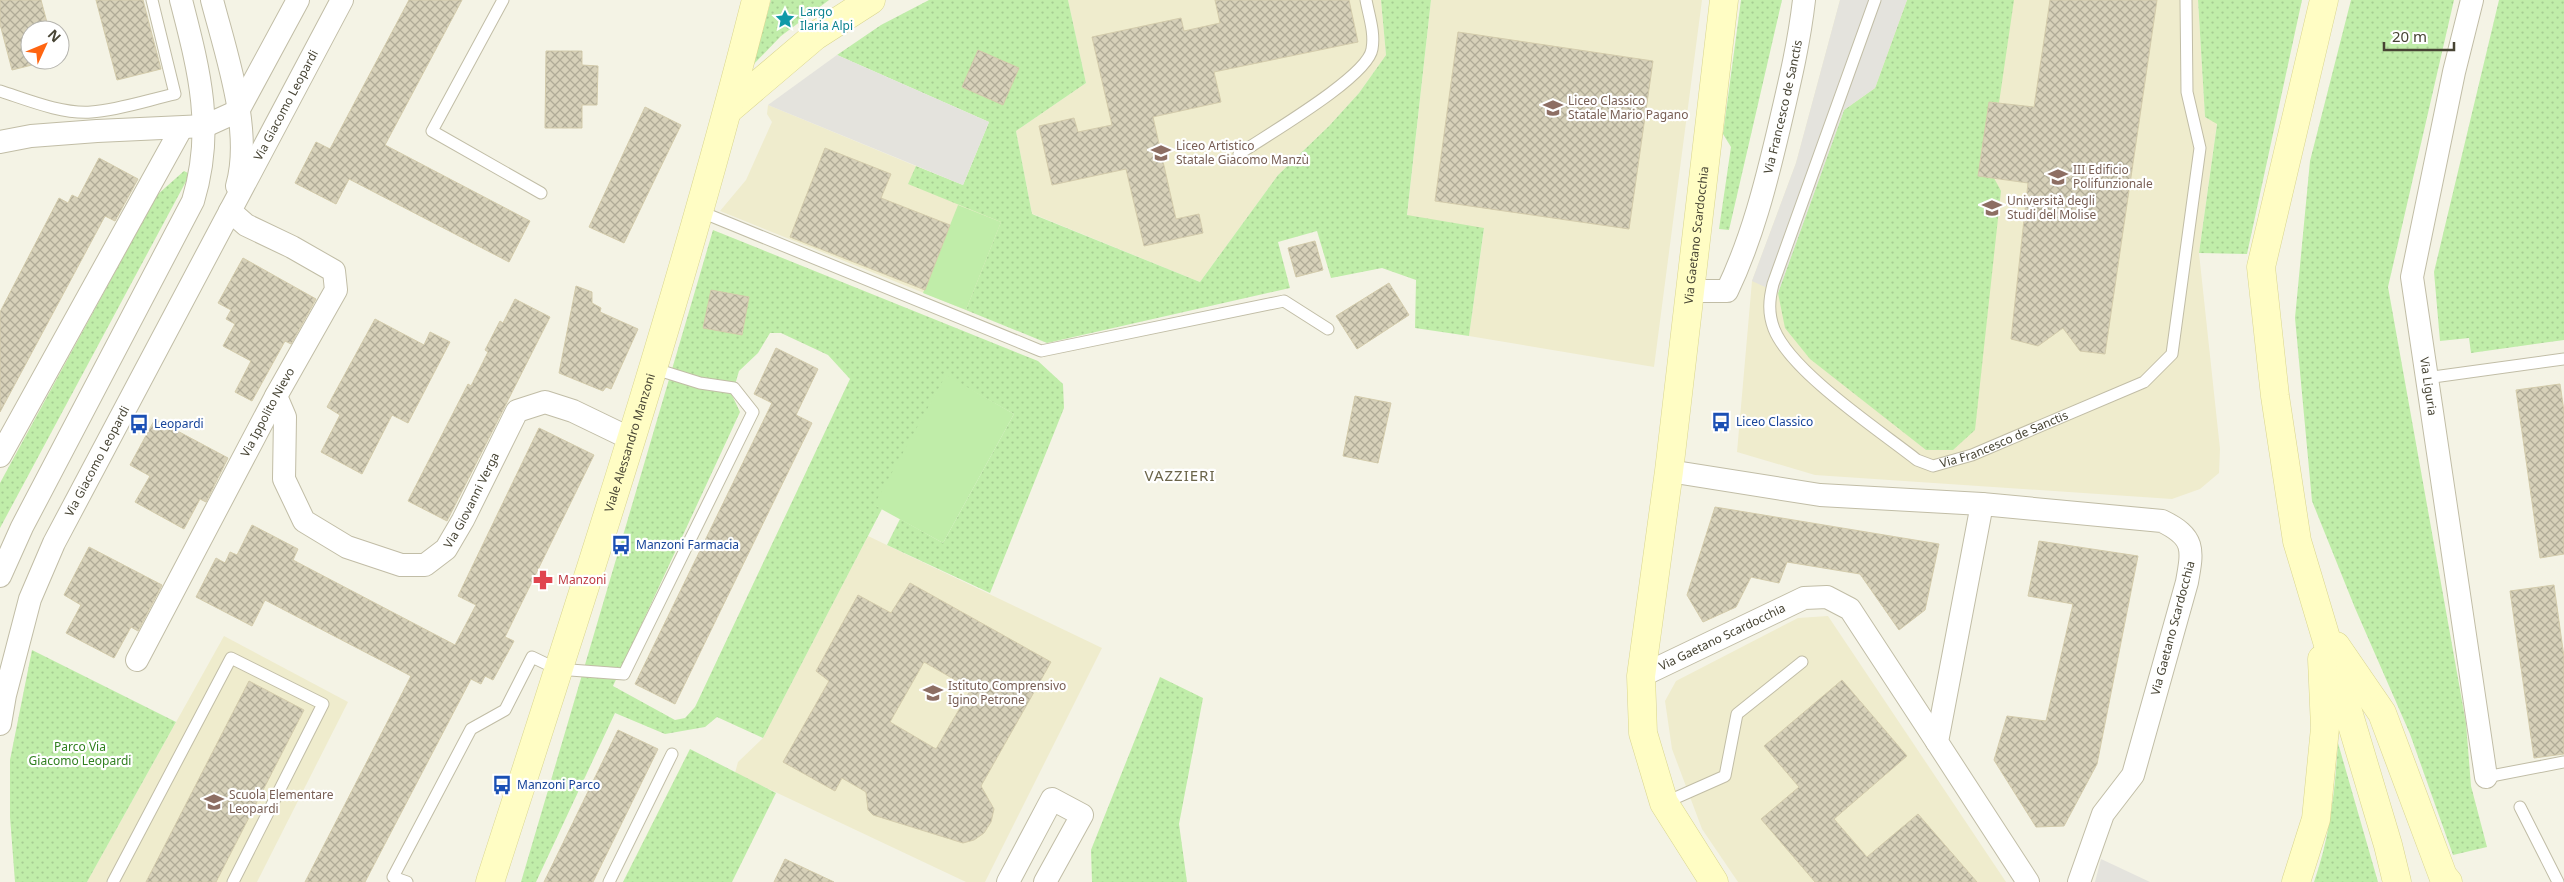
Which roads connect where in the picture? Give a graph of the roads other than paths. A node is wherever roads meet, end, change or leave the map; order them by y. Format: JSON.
{"nodes":[{"id":1,"x":152,"y":0,"type":"edge"},
{"id":2,"x":181,"y":0,"type":"edge"},
{"id":3,"x":212,"y":0,"type":"edge"},
{"id":4,"x":298,"y":0,"type":"edge"},
{"id":5,"x":342,"y":0,"type":"edge"},
{"id":6,"x":503,"y":0,"type":"edge"},
{"id":7,"x":756,"y":0,"type":"edge"},
{"id":8,"x":870,"y":0,"type":"edge"},
{"id":9,"x":1366,"y":0,"type":"edge"},
{"id":10,"x":1724,"y":0,"type":"edge"},
{"id":11,"x":1804,"y":0,"type":"edge"},
{"id":12,"x":1876,"y":0,"type":"edge"},
{"id":13,"x":2186,"y":0,"type":"edge"},
{"id":14,"x":2324,"y":0,"type":"edge"},
{"id":15,"x":2472,"y":0,"type":"edge"},
{"id":16,"x":0,"y":91,"type":"edge"},
{"id":17,"x":728,"y":110,"type":"junction"},
{"id":18,"x":238,"y":111,"type":"junction"},
{"id":19,"x":205,"y":126,"type":"junction"},
{"id":20,"x":180,"y":129,"type":"junction"},
{"id":21,"x":0,"y":142,"type":"edge"},
{"id":22,"x":1239,"y":154,"type":"dead end"},
{"id":23,"x":541,"y":193,"type":"dead end"},
{"id":24,"x":698,"y":210,"type":"junction"},
{"id":25,"x":230,"y":211,"type":"junction"},
{"id":26,"x":1690,"y":291,"type":"junction"},
{"id":27,"x":1328,"y":329,"type":"dead end"},
{"id":28,"x":2564,"y":359,"type":"edge"},
{"id":29,"x":652,"y":368,"type":"junction"},
{"id":30,"x":2426,"y":378,"type":"junction"},
{"id":31,"x":276,"y":396,"type":"junction"},
{"id":32,"x":631,"y":439,"type":"junction"},
{"id":33,"x":0,"y":456,"type":"edge"},
{"id":34,"x":1669,"y":471,"type":"junction"},
{"id":35,"x":1982,"y":504,"type":"junction"},
{"id":36,"x":22,"y":527,"type":"junction"},
{"id":37,"x":54,"y":543,"type":"junction"},
{"id":38,"x":0,"y":576,"type":"edge"},
{"id":39,"x":2320,"y":622,"type":"junction"},
{"id":40,"x":137,"y":660,"type":"dead end"},
{"id":41,"x":1802,"y":662,"type":"dead end"},
{"id":42,"x":557,"y":669,"type":"junction"},
{"id":43,"x":1641,"y":676,"type":"junction"},
{"id":44,"x":0,"y":724,"type":"edge"},
{"id":45,"x":1937,"y":742,"type":"junction"},
{"id":46,"x":672,"y":754,"type":"dead end"},
{"id":47,"x":2564,"y":762,"type":"edge"},
{"id":48,"x":2486,"y":777,"type":"joint"},
{"id":49,"x":1664,"y":803,"type":"junction"},
{"id":50,"x":2520,"y":807,"type":"dead end"},
{"id":51,"x":2445,"y":879,"type":"edge"},
{"id":52,"x":113,"y":882,"type":"edge"},
{"id":53,"x":232,"y":882,"type":"edge"},
{"id":54,"x":407,"y":882,"type":"edge"},
{"id":55,"x":490,"y":882,"type":"edge"},
{"id":56,"x":608,"y":882,"type":"edge"},
{"id":57,"x":1008,"y":882,"type":"edge"},
{"id":58,"x":1045,"y":882,"type":"edge"},
{"id":59,"x":1714,"y":882,"type":"edge"},
{"id":60,"x":2028,"y":882,"type":"edge"},
{"id":61,"x":2079,"y":882,"type":"edge"},
{"id":62,"x":2296,"y":882,"type":"edge"},
{"id":63,"x":2397,"y":882,"type":"edge"},
{"id":64,"x":2558,"y":882,"type":"edge"}],
"edges":[{"from":1,"to":16,"type":"lane"},
{"from":2,"to":19,"type":"street"},
{"from":3,"to":18,"type":"street","name":"Via Giacomo Leopardi"},
{"from":4,"to":18,"type":"street"},
{"from":5,"to":25,"type":"street","name":"Via Giacomo Leopardi"},
{"from":6,"to":23,"type":"lane"},
{"from":7,"to":17,"type":"street","name":"Viale Alessandro Manzoni"},
{"from":8,"to":17,"type":"street"},
{"from":9,"to":22,"type":"lane"},
{"from":10,"to":26,"type":"street","name":"Via Gaetano Scardocchia"},
{"from":11,"to":26,"type":"street","name":"Via Francesco de Sanctis"},
{"from":12,"to":13,"type":"lane","name":"Via Francesco de Sanctis"},
{"from":14,"to":39,"type":"street"},
{"from":15,"to":30,"type":"street","name":"Via Liguria"},
{"from":17,"to":24,"type":"street","name":"Viale Alessandro Manzoni"},
{"from":18,"to":19,"type":"street"},
{"from":18,"to":25,"type":"street","name":"Via Giacomo Leopardi"},
{"from":19,"to":20,"type":"street"},
{"from":19,"to":36,"type":"street"},
{"from":20,"to":21,"type":"street"},
{"from":20,"to":33,"type":"street"},
{"from":24,"to":27,"type":"lane"},
{"from":24,"to":29,"type":"street","name":"Viale Alessandro Manzoni"},
{"from":25,"to":31,"type":"street","name":"Via Ippolito Nievo"},
{"from":25,"to":37,"type":"street","name":"Via Giacomo Leopardi"},
{"from":26,"to":34,"type":"street","name":"Via Gaetano Scardocchia"},
{"from":28,"to":30,"type":"lane"},
{"from":29,"to":32,"type":"street","name":"Viale Alessandro Manzoni"},
{"from":29,"to":42,"type":"lane"},
{"from":30,"to":48,"type":"street","name":"Via Liguria"},
{"from":31,"to":32,"type":"street","name":"Via Giovanni Verga"},
{"from":31,"to":40,"type":"street","name":"Via Ippolito Nievo"},
{"from":32,"to":42,"type":"street","name":"Viale Alessandro Manzoni"},
{"from":34,"to":35,"type":"street","name":"Via Gaetano Scardocchia"},
{"from":34,"to":43,"type":"street","name":"Via Gaetano Scardocchia"},
{"from":35,"to":45,"type":"street"},
{"from":35,"to":61,"type":"street","name":"Via Gaetano Scardocchia"},
{"from":36,"to":37,"type":"street"},
{"from":36,"to":38,"type":"street"},
{"from":37,"to":44,"type":"street","name":"Via Giacomo Leopardi"},
{"from":39,"to":51,"type":"street"},
{"from":39,"to":62,"type":"street"},
{"from":39,"to":63,"type":"street"},
{"from":41,"to":49,"type":"lane"},
{"from":42,"to":54,"type":"lane"},
{"from":42,"to":55,"type":"street","name":"Viale Alessandro Manzoni"},
{"from":43,"to":45,"type":"street","name":"Via Gaetano Scardocchia"},
{"from":43,"to":49,"type":"street","name":"Via Gaetano Scardocchia"},
{"from":45,"to":60,"type":"street","name":"Via Gaetano Scardocchia"},
{"from":46,"to":56,"type":"lane"},
{"from":47,"to":48,"type":"lane"},
{"from":49,"to":59,"type":"street","name":"Via Gaetano Scardocchia"},
{"from":50,"to":64,"type":"lane"},
{"from":52,"to":53,"type":"lane"},
{"from":57,"to":58,"type":"street"}]}
